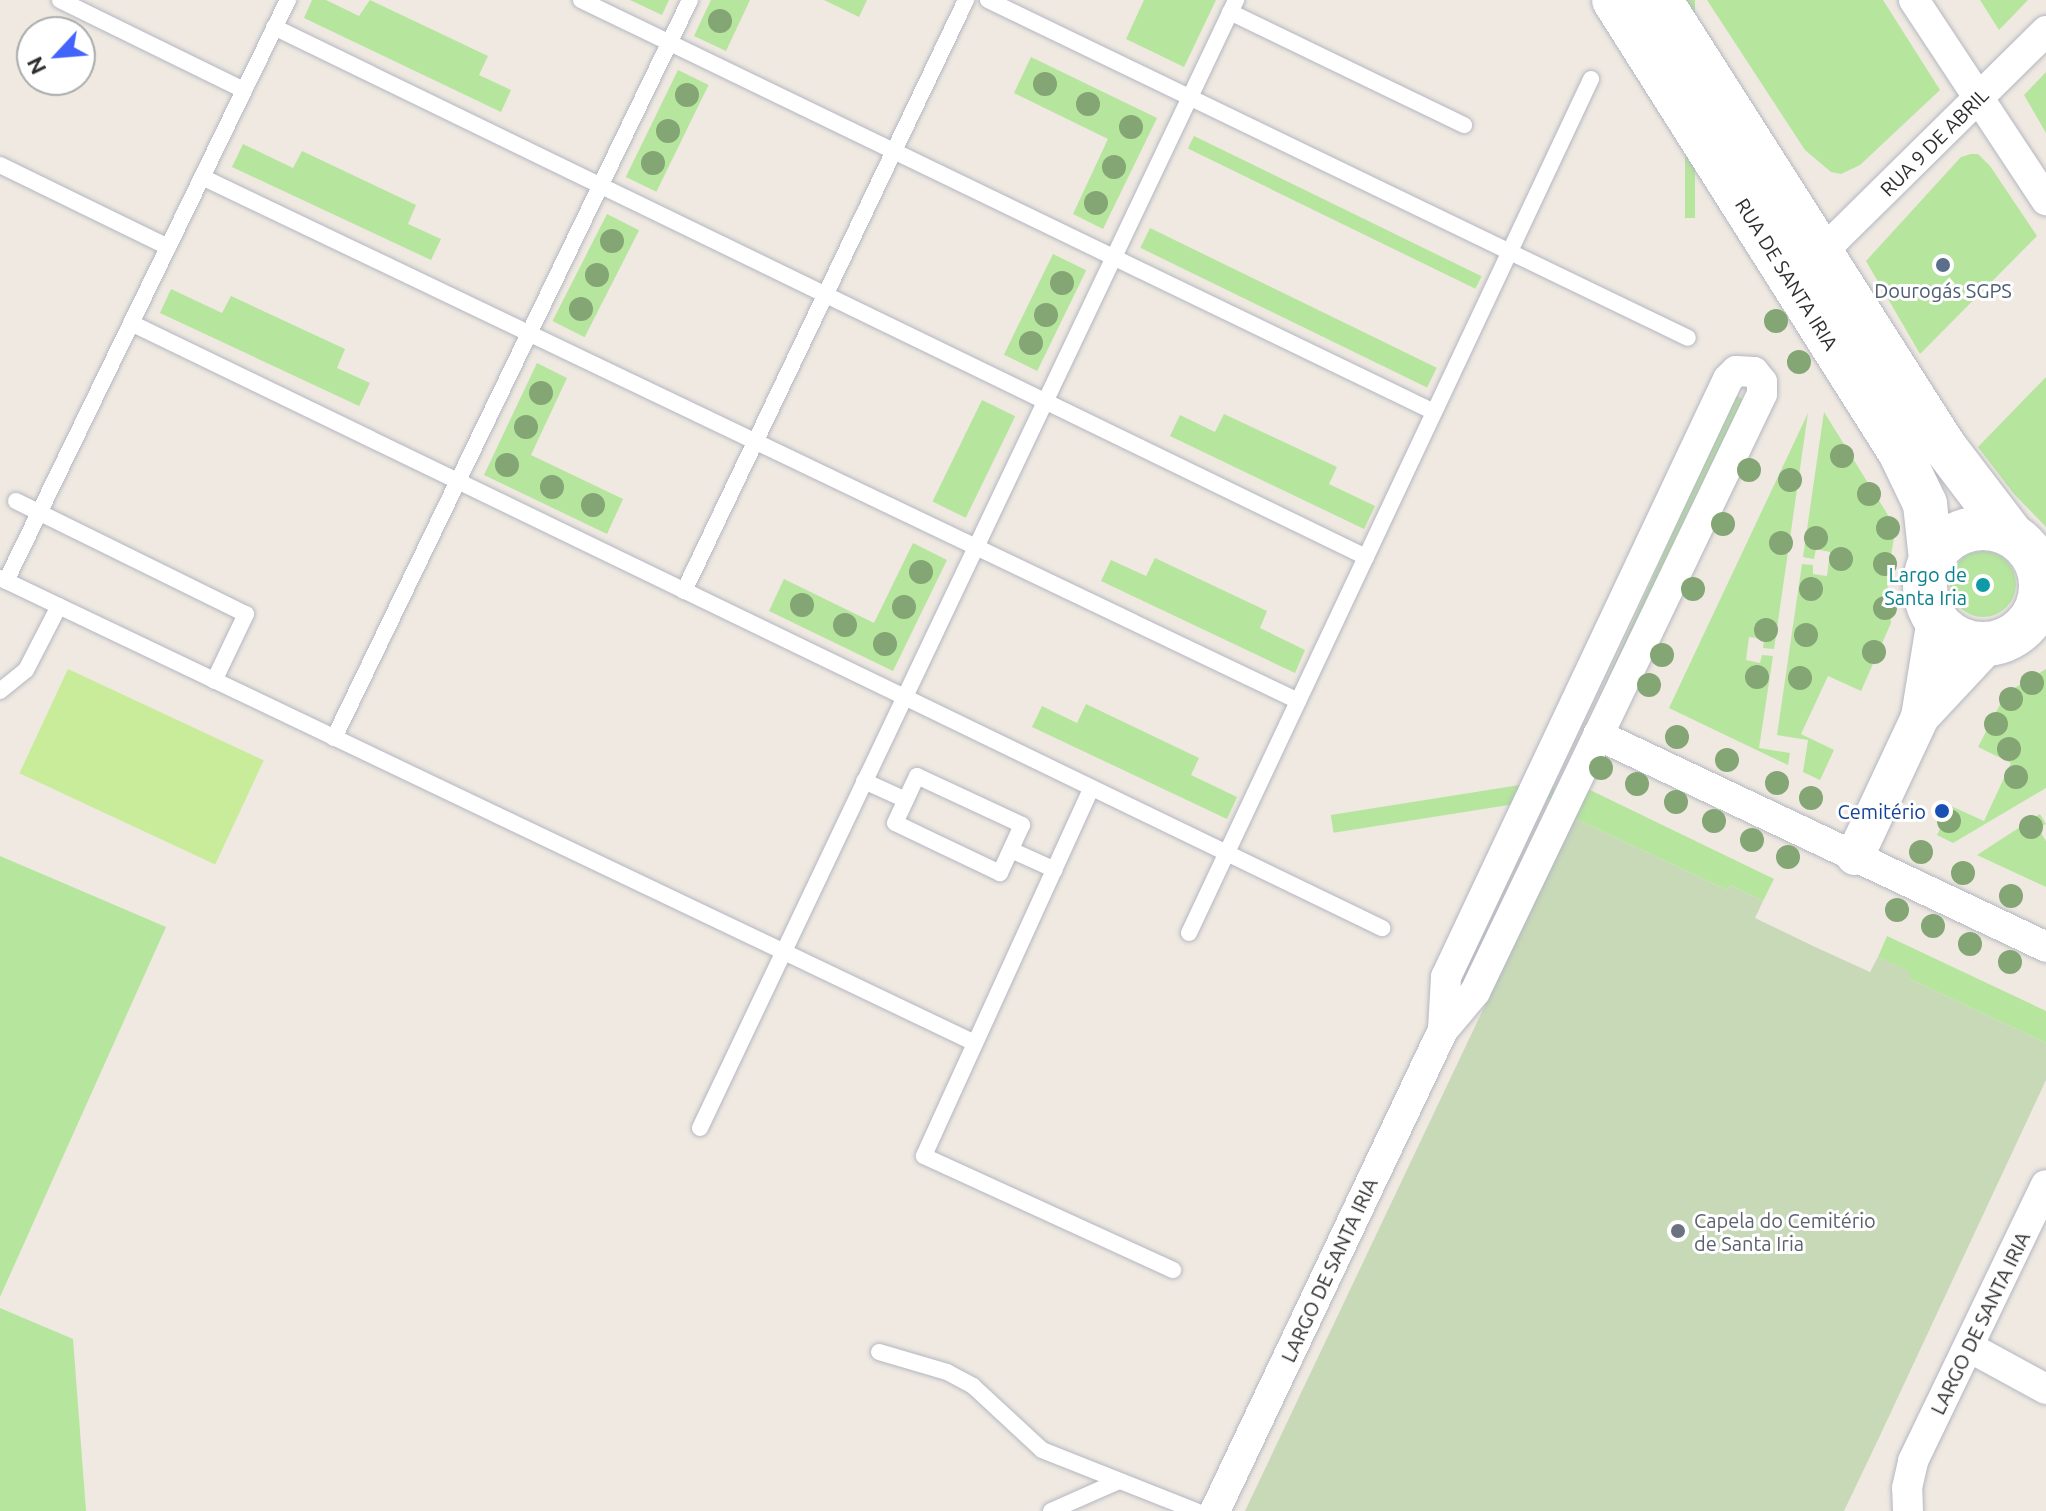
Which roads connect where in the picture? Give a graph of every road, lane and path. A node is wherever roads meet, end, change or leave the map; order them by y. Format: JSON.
{"nodes":[{"id":1,"x":60,"y":0,"type":"edge"},
{"id":2,"x":288,"y":0,"type":"edge"},
{"id":3,"x":581,"y":0,"type":"edge"},
{"id":4,"x":690,"y":0,"type":"edge"},
{"id":5,"x":966,"y":0,"type":"edge"},
{"id":6,"x":988,"y":0,"type":"edge"},
{"id":7,"x":1614,"y":0,"type":"edge"},
{"id":8,"x":1660,"y":0,"type":"edge"},
{"id":9,"x":1914,"y":0,"type":"edge"},
{"id":10,"x":1233,"y":6,"type":"edge"},
{"id":11,"x":274,"y":27,"type":"junction"},
{"id":12,"x":2046,"y":31,"type":"edge"},
{"id":13,"x":669,"y":43,"type":"junction"},
{"id":14,"x":1591,"y":79,"type":"dead end"},
{"id":15,"x":244,"y":90,"type":"junction"},
{"id":16,"x":1189,"y":98,"type":"junction"},
{"id":17,"x":1977,"y":99,"type":"junction"},
{"id":18,"x":1464,"y":125,"type":"dead end"},
{"id":19,"x":893,"y":151,"type":"junction"},
{"id":20,"x":0,"y":165,"type":"edge"},
{"id":21,"x":202,"y":177,"type":"junction"},
{"id":22,"x":600,"y":186,"type":"junction"},
{"id":23,"x":2046,"y":200,"type":"edge"},
{"id":24,"x":168,"y":247,"type":"junction"},
{"id":25,"x":1509,"y":252,"type":"junction"},
{"id":26,"x":1821,"y":253,"type":"junction"},
{"id":27,"x":1113,"y":258,"type":"junction"},
{"id":28,"x":825,"y":295,"type":"junction"},
{"id":29,"x":131,"y":323,"type":"junction"},
{"id":30,"x":529,"y":333,"type":"junction"},
{"id":31,"x":1688,"y":338,"type":"dead end"},
{"id":32,"x":1045,"y":401,"type":"junction"},
{"id":33,"x":1434,"y":412,"type":"junction"},
{"id":34,"x":755,"y":441,"type":"junction"},
{"id":35,"x":457,"y":482,"type":"junction"},
{"id":36,"x":16,"y":501,"type":"dead end"},
{"id":37,"x":39,"y":512,"type":"junction"},
{"id":38,"x":976,"y":547,"type":"junction"},
{"id":39,"x":2028,"y":548,"type":"edge"},
{"id":40,"x":1366,"y":557,"type":"junction"},
{"id":41,"x":1931,"y":559,"type":"junction"},
{"id":42,"x":3,"y":579,"type":"edge"},
{"id":43,"x":684,"y":591,"type":"junction"},
{"id":44,"x":59,"y":606,"type":"junction"},
{"id":45,"x":1936,"y":619,"type":"junction"},
{"id":46,"x":2016,"y":637,"type":"edge"},
{"id":47,"x":214,"y":681,"type":"junction"},
{"id":48,"x":0,"y":691,"type":"edge"},
{"id":49,"x":904,"y":698,"type":"junction"},
{"id":50,"x":1298,"y":701,"type":"junction"},
{"id":51,"x":1920,"y":717,"type":"junction"},
{"id":52,"x":1598,"y":735,"type":"junction"},
{"id":53,"x":334,"y":738,"type":"junction"},
{"id":54,"x":864,"y":781,"type":"junction"},
{"id":55,"x":1091,"y":789,"type":"junction"},
{"id":56,"x":906,"y":800,"type":"junction"},
{"id":57,"x":1011,"y":850,"type":"junction"},
{"id":58,"x":1226,"y":855,"type":"junction"},
{"id":59,"x":1855,"y":856,"type":"junction"},
{"id":60,"x":1055,"y":870,"type":"junction"},
{"id":61,"x":1382,"y":928,"type":"dead end"},
{"id":62,"x":1189,"y":933,"type":"dead end"},
{"id":63,"x":2046,"y":947,"type":"edge"},
{"id":64,"x":783,"y":952,"type":"junction"},
{"id":65,"x":1443,"y":1030,"type":"junction"},
{"id":66,"x":975,"y":1043,"type":"junction"},
{"id":67,"x":700,"y":1128,"type":"dead end"},
{"id":68,"x":2046,"y":1185,"type":"edge"},
{"id":69,"x":1173,"y":1270,"type":"dead end"},
{"id":70,"x":1969,"y":1347,"type":"junction"},
{"id":71,"x":879,"y":1352,"type":"dead end"},
{"id":72,"x":2046,"y":1389,"type":"edge"},
{"id":73,"x":1913,"y":1461,"type":"junction"},
{"id":74,"x":1119,"y":1481,"type":"junction"},
{"id":75,"x":1051,"y":1511,"type":"edge"},
{"id":76,"x":1196,"y":1511,"type":"edge"},
{"id":77,"x":1215,"y":1511,"type":"edge"},
{"id":78,"x":1889,"y":1511,"type":"edge"},
{"id":79,"x":1908,"y":1511,"type":"edge"}],
"edges":[{"from":1,"to":15,"type":"lane"},
{"from":2,"to":11,"type":"lane"},
{"from":3,"to":13,"type":"lane"},
{"from":4,"to":13,"type":"lane"},
{"from":5,"to":19,"type":"lane"},
{"from":6,"to":16,"type":"lane"},
{"from":7,"to":41,"type":"main road","name":"RUA DE SANTA IRIA"},
{"from":8,"to":26,"type":"main road","name":"RUA DE SANTA IRIA"},
{"from":9,"to":17,"type":"street"},
{"from":10,"to":16,"type":"lane"},
{"from":10,"to":18,"type":"lane"},
{"from":11,"to":15,"type":"lane"},
{"from":11,"to":22,"type":"lane"},
{"from":12,"to":17,"type":"street","name":"RUA 9 DE ABRIL"},
{"from":13,"to":19,"type":"lane"},
{"from":13,"to":22,"type":"lane"},
{"from":14,"to":25,"type":"lane"},
{"from":15,"to":21,"type":"lane"},
{"from":16,"to":25,"type":"lane"},
{"from":16,"to":27,"type":"lane"},
{"from":17,"to":23,"type":"street"},
{"from":17,"to":26,"type":"street","name":"RUA 9 DE ABRIL"},
{"from":19,"to":27,"type":"lane"},
{"from":19,"to":28,"type":"lane"},
{"from":20,"to":24,"type":"lane"},
{"from":21,"to":24,"type":"lane"},
{"from":21,"to":30,"type":"lane"},
{"from":22,"to":28,"type":"lane"},
{"from":22,"to":30,"type":"lane"},
{"from":24,"to":29,"type":"lane"},
{"from":25,"to":31,"type":"lane"},
{"from":25,"to":33,"type":"lane"},
{"from":26,"to":39,"type":"main road","name":"RUA DE SANTA IRIA"},
{"from":27,"to":32,"type":"lane"},
{"from":27,"to":33,"type":"lane"},
{"from":28,"to":32,"type":"lane"},
{"from":28,"to":34,"type":"lane"},
{"from":29,"to":35,"type":"lane"},
{"from":29,"to":37,"type":"lane"},
{"from":30,"to":34,"type":"lane"},
{"from":30,"to":35,"type":"lane"},
{"from":32,"to":38,"type":"lane"},
{"from":32,"to":40,"type":"lane"},
{"from":33,"to":40,"type":"lane"},
{"from":34,"to":38,"type":"lane"},
{"from":34,"to":43,"type":"lane"},
{"from":35,"to":43,"type":"lane"},
{"from":35,"to":53,"type":"lane"},
{"from":36,"to":37,"type":"lane"},
{"from":37,"to":42,"type":"lane"},
{"from":37,"to":47,"type":"lane"},
{"from":38,"to":49,"type":"lane"},
{"from":38,"to":50,"type":"lane"},
{"from":39,"to":41,"type":"main road"},
{"from":39,"to":46,"type":"main road"},
{"from":40,"to":50,"type":"lane"},
{"from":41,"to":45,"type":"main road"},
{"from":42,"to":44,"type":"lane"},
{"from":43,"to":49,"type":"lane"},
{"from":44,"to":47,"type":"lane"},
{"from":44,"to":48,"type":"lane"},
{"from":45,"to":46,"type":"main road"},
{"from":45,"to":51,"type":"street"},
{"from":46,"to":51,"type":"street"},
{"from":47,"to":53,"type":"lane"},
{"from":49,"to":54,"type":"lane"},
{"from":49,"to":55,"type":"lane"},
{"from":50,"to":58,"type":"lane"},
{"from":51,"to":59,"type":"street"},
{"from":52,"to":59,"type":"street"},
{"from":52,"to":65,"type":"street","name":"LARGO DE SANTA IRIA"},
{"from":52,"to":65,"type":"street","name":"LARGO DE SANTA IRIA"},
{"from":53,"to":64,"type":"lane"},
{"from":54,"to":56,"type":"lane"},
{"from":54,"to":64,"type":"lane"},
{"from":55,"to":58,"type":"lane"},
{"from":55,"to":60,"type":"lane"},
{"from":56,"to":57,"type":"lane"},
{"from":56,"to":57,"type":"lane"},
{"from":57,"to":60,"type":"lane"},
{"from":58,"to":61,"type":"lane"},
{"from":58,"to":62,"type":"lane"},
{"from":59,"to":63,"type":"street"},
{"from":60,"to":66,"type":"lane"},
{"from":64,"to":66,"type":"lane"},
{"from":64,"to":67,"type":"lane"},
{"from":65,"to":77,"type":"street","name":"LARGO DE SANTA IRIA"},
{"from":66,"to":69,"type":"lane"},
{"from":68,"to":70,"type":"street","name":"LARGO DE SANTA IRIA"},
{"from":70,"to":72,"type":"street"},
{"from":70,"to":73,"type":"street","name":"LARGO DE SANTA IRIA"},
{"from":71,"to":74,"type":"lane"},
{"from":73,"to":78,"type":"lane"},
{"from":73,"to":79,"type":"street","name":"LARGO DE SANTA IRIA"},
{"from":74,"to":75,"type":"lane"},
{"from":74,"to":76,"type":"lane"}]}
